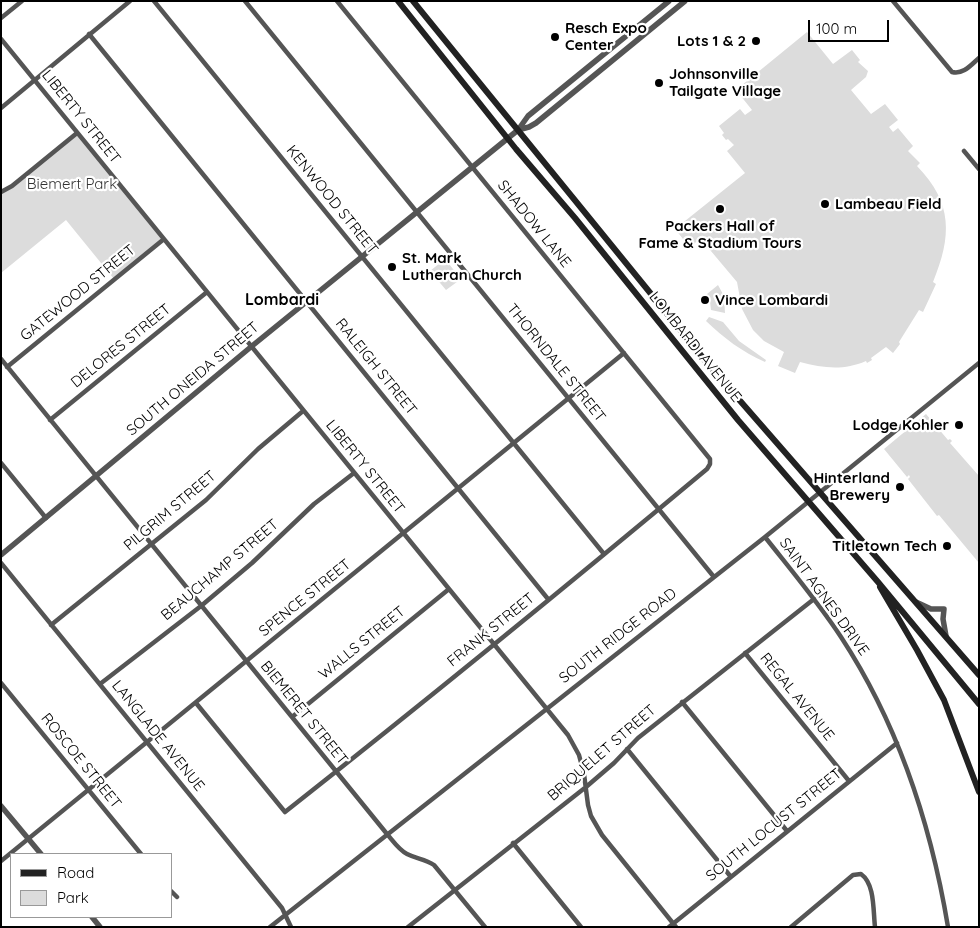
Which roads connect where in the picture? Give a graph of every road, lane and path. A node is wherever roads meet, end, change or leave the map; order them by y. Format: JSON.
{"nodes":[{"id":1,"x":22,"y":1,"type":"edge"},
{"id":2,"x":130,"y":1,"type":"edge"},
{"id":3,"x":154,"y":1,"type":"edge"},
{"id":4,"x":245,"y":1,"type":"edge"},
{"id":5,"x":336,"y":1,"type":"edge"},
{"id":6,"x":398,"y":1,"type":"edge"},
{"id":7,"x":412,"y":1,"type":"edge"},
{"id":8,"x":669,"y":1,"type":"edge"},
{"id":9,"x":893,"y":1,"type":"edge"},
{"id":10,"x":680,"y":2,"type":"edge"},
{"id":11,"x":1,"y":18,"type":"edge"},
{"id":12,"x":89,"y":34,"type":"junction"},
{"id":13,"x":1,"y":39,"type":"edge"},
{"id":14,"x":979,"y":58,"type":"edge"},
{"id":15,"x":34,"y":79,"type":"junction"},
{"id":16,"x":1,"y":108,"type":"edge"},
{"id":17,"x":518,"y":130,"type":"junction"},
{"id":18,"x":77,"y":132,"type":"junction"},
{"id":19,"x":508,"y":139,"type":"junction"},
{"id":20,"x":964,"y":151,"type":"dead end"},
{"id":21,"x":472,"y":168,"type":"junction"},
{"id":22,"x":979,"y":169,"type":"edge"},
{"id":23,"x":1,"y":192,"type":"edge"},
{"id":24,"x":417,"y":212,"type":"junction"},
{"id":25,"x":164,"y":239,"type":"junction"},
{"id":26,"x":362,"y":257,"type":"junction"},
{"id":27,"x":207,"y":292,"type":"junction"},
{"id":28,"x":307,"y":302,"type":"junction"},
{"id":29,"x":252,"y":346,"type":"junction"},
{"id":30,"x":624,"y":353,"type":"junction"},
{"id":31,"x":1,"y":360,"type":"edge"},
{"id":32,"x":979,"y":363,"type":"edge"},
{"id":33,"x":7,"y":367,"type":"junction"},
{"id":34,"x":569,"y":398,"type":"junction"},
{"id":35,"x":303,"y":411,"type":"junction"},
{"id":36,"x":50,"y":420,"type":"junction"},
{"id":37,"x":514,"y":443,"type":"junction"},
{"id":38,"x":1,"y":464,"type":"edge"},
{"id":39,"x":710,"y":464,"type":"joint"},
{"id":40,"x":354,"y":473,"type":"junction"},
{"id":41,"x":96,"y":476,"type":"junction"},
{"id":42,"x":459,"y":488,"type":"junction"},
{"id":43,"x":820,"y":492,"type":"junction"},
{"id":44,"x":808,"y":502,"type":"junction"},
{"id":45,"x":659,"y":510,"type":"junction"},
{"id":46,"x":46,"y":518,"type":"junction"},
{"id":47,"x":403,"y":534,"type":"junction"},
{"id":48,"x":765,"y":538,"type":"junction"},
{"id":49,"x":151,"y":544,"type":"junction"},
{"id":50,"x":604,"y":554,"type":"junction"},
{"id":51,"x":1,"y":555,"type":"edge"},
{"id":52,"x":1,"y":564,"type":"edge"},
{"id":53,"x":714,"y":576,"type":"junction"},
{"id":54,"x":878,"y":582,"type":"junction"},
{"id":55,"x":449,"y":589,"type":"junction"},
{"id":56,"x":548,"y":599,"type":"junction"},
{"id":57,"x":814,"y":599,"type":"junction"},
{"id":58,"x":916,"y":602,"type":"junction"},
{"id":59,"x":201,"y":606,"type":"junction"},
{"id":60,"x":50,"y":625,"type":"junction"},
{"id":61,"x":946,"y":636,"type":"junction"},
{"id":62,"x":494,"y":644,"type":"junction"},
{"id":63,"x":745,"y":653,"type":"junction"},
{"id":64,"x":247,"y":662,"type":"junction"},
{"id":65,"x":979,"y":675,"type":"edge"},
{"id":66,"x":1,"y":683,"type":"edge"},
{"id":67,"x":100,"y":684,"type":"junction"},
{"id":68,"x":682,"y":702,"type":"junction"},
{"id":69,"x":196,"y":703,"type":"junction"},
{"id":70,"x":979,"y":704,"type":"edge"},
{"id":71,"x":546,"y":708,"type":"junction"},
{"id":72,"x":292,"y":717,"type":"junction"},
{"id":73,"x":147,"y":742,"type":"junction"},
{"id":74,"x":896,"y":743,"type":"junction"},
{"id":75,"x":627,"y":749,"type":"junction"},
{"id":76,"x":336,"y":772,"type":"junction"},
{"id":77,"x":848,"y":781,"type":"junction"},
{"id":78,"x":586,"y":786,"type":"junction"},
{"id":79,"x":88,"y":790,"type":"junction"},
{"id":80,"x":979,"y":792,"type":"edge"},
{"id":81,"x":1,"y":806,"type":"edge"},
{"id":82,"x":787,"y":831,"type":"junction"},
{"id":83,"x":387,"y":834,"type":"junction"},
{"id":84,"x":28,"y":839,"type":"junction"},
{"id":85,"x":514,"y":843,"type":"junction"},
{"id":86,"x":11,"y":853,"type":"edge"},
{"id":87,"x":40,"y":853,"type":"edge"},
{"id":88,"x":140,"y":853,"type":"edge"},
{"id":89,"x":730,"y":877,"type":"junction"},
{"id":90,"x":455,"y":889,"type":"junction"},
{"id":91,"x":172,"y":892,"type":"edge"},
{"id":92,"x":177,"y":897,"type":"dead end"},
{"id":93,"x":285,"y":915,"type":"junction"},
{"id":94,"x":672,"y":926,"type":"edge"},
{"id":95,"x":270,"y":927,"type":"edge"},
{"id":96,"x":291,"y":927,"type":"edge"},
{"id":97,"x":408,"y":927,"type":"edge"},
{"id":98,"x":485,"y":927,"type":"edge"},
{"id":99,"x":581,"y":927,"type":"edge"},
{"id":100,"x":791,"y":927,"type":"edge"},
{"id":101,"x":875,"y":927,"type":"edge"},
{"id":102,"x":948,"y":927,"type":"edge"}],
"edges":[{"from":1,"to":11,"type":"street"},
{"from":2,"to":12,"type":"street"},
{"from":3,"to":26,"type":"street","name":"KENWOOD STREET"},
{"from":4,"to":24,"type":"street","name":"THORNDALE STREET"},
{"from":5,"to":21,"type":"street","name":"SHADOW LANE"},
{"from":6,"to":19,"type":"main road","name":"LOMBARDI AVENUE"},
{"from":7,"to":17,"type":"main road","name":"LOMBARDI AVENUE"},
{"from":8,"to":17,"type":"street","name":"SOUTH ONEIDA STREET"},
{"from":9,"to":14,"type":"street"},
{"from":10,"to":17,"type":"street","name":"SOUTH ONEIDA STREET"},
{"from":12,"to":15,"type":"street"},
{"from":12,"to":28,"type":"street","name":"RALEIGH STREET"},
{"from":13,"to":15,"type":"street","name":"LIBERTY STREET"},
{"from":15,"to":16,"type":"street"},
{"from":15,"to":18,"type":"street","name":"LIBERTY STREET"},
{"from":17,"to":19,"type":"street","name":"SOUTH ONEIDA STREET"},
{"from":17,"to":43,"type":"main road","name":"LOMBARDI AVENUE"},
{"from":18,"to":23,"type":"street"},
{"from":18,"to":25,"type":"street","name":"LIBERTY STREET"},
{"from":19,"to":21,"type":"street","name":"SOUTH ONEIDA STREET"},
{"from":19,"to":44,"type":"main road","name":"LOMBARDI AVENUE"},
{"from":20,"to":22,"type":"street"},
{"from":21,"to":24,"type":"street","name":"SOUTH ONEIDA STREET"},
{"from":21,"to":30,"type":"street","name":"SHADOW LANE"},
{"from":24,"to":26,"type":"street","name":"SOUTH ONEIDA STREET"},
{"from":24,"to":34,"type":"street","name":"THORNDALE STREET"},
{"from":25,"to":27,"type":"street","name":"LIBERTY STREET"},
{"from":25,"to":33,"type":"street","name":"GATEWOOD STREET"},
{"from":26,"to":28,"type":"street","name":"SOUTH ONEIDA STREET"},
{"from":26,"to":37,"type":"street","name":"KENWOOD STREET"},
{"from":27,"to":29,"type":"street","name":"LIBERTY STREET"},
{"from":27,"to":36,"type":"street","name":"DELORES STREET"},
{"from":28,"to":29,"type":"street","name":"SOUTH ONEIDA STREET"},
{"from":28,"to":42,"type":"street","name":"RALEIGH STREET"},
{"from":29,"to":35,"type":"street","name":"LIBERTY STREET"},
{"from":29,"to":41,"type":"street","name":"SOUTH ONEIDA STREET"},
{"from":30,"to":34,"type":"street","name":"SPENCE STREET"},
{"from":30,"to":39,"type":"street","name":"SHADOW LANE"},
{"from":31,"to":33,"type":"street","name":"BIEMERET STREET"},
{"from":32,"to":43,"type":"street","name":"SOUTH RIDGE ROAD"},
{"from":33,"to":36,"type":"street","name":"BIEMERET STREET"},
{"from":34,"to":37,"type":"street","name":"SPENCE STREET"},
{"from":34,"to":45,"type":"street","name":"THORNDALE STREET"},
{"from":35,"to":40,"type":"street","name":"LIBERTY STREET"},
{"from":35,"to":49,"type":"street","name":"PILGRIM STREET"},
{"from":36,"to":41,"type":"street","name":"BIEMERET STREET"},
{"from":37,"to":42,"type":"street","name":"SPENCE STREET"},
{"from":37,"to":50,"type":"street","name":"KENWOOD STREET"},
{"from":38,"to":46,"type":"street"},
{"from":39,"to":45,"type":"street","name":"FRANK STREET"},
{"from":40,"to":47,"type":"street","name":"LIBERTY STREET"},
{"from":40,"to":59,"type":"street","name":"BEAUCHAMP STREET"},
{"from":41,"to":46,"type":"street","name":"SOUTH ONEIDA STREET"},
{"from":41,"to":49,"type":"street","name":"BIEMERET STREET"},
{"from":42,"to":47,"type":"street","name":"SPENCE STREET"},
{"from":42,"to":56,"type":"street","name":"RALEIGH STREET"},
{"from":43,"to":44,"type":"street","name":"SOUTH RIDGE ROAD"},
{"from":43,"to":58,"type":"main road","name":"LOMBARDI AVENUE"},
{"from":44,"to":48,"type":"street","name":"SOUTH RIDGE ROAD"},
{"from":44,"to":54,"type":"main road","name":"LOMBARDI AVENUE"},
{"from":45,"to":50,"type":"street","name":"FRANK STREET"},
{"from":45,"to":53,"type":"street","name":"THORNDALE STREET"},
{"from":46,"to":51,"type":"street","name":"SOUTH ONEIDA STREET"},
{"from":47,"to":55,"type":"street","name":"LIBERTY STREET"},
{"from":47,"to":64,"type":"street","name":"SPENCE STREET"},
{"from":48,"to":53,"type":"street","name":"SOUTH RIDGE ROAD"},
{"from":48,"to":57,"type":"street","name":"SAINT AGNES DRIVE"},
{"from":49,"to":59,"type":"street","name":"BIEMERET STREET"},
{"from":49,"to":60,"type":"street","name":"PILGRIM STREET"},
{"from":50,"to":56,"type":"street","name":"FRANK STREET"},
{"from":52,"to":60,"type":"street","name":"LANGLADE AVENUE"},
{"from":53,"to":71,"type":"street","name":"SOUTH RIDGE ROAD"},
{"from":54,"to":70,"type":"main road","name":"LOMBARDI AVENUE"},
{"from":54,"to":80,"type":"main road"},
{"from":55,"to":62,"type":"street","name":"LIBERTY STREET"},
{"from":55,"to":72,"type":"street","name":"WALLS STREET"},
{"from":56,"to":62,"type":"street","name":"FRANK STREET"},
{"from":57,"to":63,"type":"street","name":"BRIQUELET STREET"},
{"from":57,"to":74,"type":"street","name":"SAINT AGNES DRIVE"},
{"from":58,"to":61,"type":"main road","name":"LOMBARDI AVENUE"},
{"from":58,"to":61,"type":"street"},
{"from":59,"to":64,"type":"street","name":"BIEMERET STREET"},
{"from":59,"to":67,"type":"street","name":"BEAUCHAMP STREET"},
{"from":60,"to":67,"type":"street","name":"LANGLADE AVENUE"},
{"from":61,"to":65,"type":"main road","name":"LOMBARDI AVENUE"},
{"from":62,"to":71,"type":"street","name":"LIBERTY STREET"},
{"from":62,"to":76,"type":"street","name":"FRANK STREET"},
{"from":63,"to":68,"type":"street","name":"BRIQUELET STREET"},
{"from":63,"to":77,"type":"street","name":"REGAL AVENUE"},
{"from":64,"to":69,"type":"street","name":"SPENCE STREET"},
{"from":64,"to":72,"type":"street","name":"BIEMERET STREET"},
{"from":66,"to":79,"type":"street","name":"ROSCOE STREET"},
{"from":67,"to":73,"type":"street","name":"LANGLADE AVENUE"},
{"from":68,"to":75,"type":"street","name":"BRIQUELET STREET"},
{"from":68,"to":82,"type":"street"},
{"from":69,"to":73,"type":"street","name":"SPENCE STREET"},
{"from":69,"to":76,"type":"street","name":"FRANK STREET"},
{"from":71,"to":78,"type":"street","name":"LIBERTY STREET"},
{"from":71,"to":83,"type":"street","name":"SOUTH RIDGE ROAD"},
{"from":72,"to":76,"type":"street","name":"BIEMERET STREET"},
{"from":73,"to":79,"type":"street","name":"SPENCE STREET"},
{"from":73,"to":93,"type":"street","name":"LANGLADE AVENUE"},
{"from":74,"to":77,"type":"street","name":"SOUTH LOCUST STREET"},
{"from":74,"to":102,"type":"street","name":"SAINT AGNES DRIVE"},
{"from":75,"to":78,"type":"street","name":"BRIQUELET STREET"},
{"from":75,"to":89,"type":"street"},
{"from":76,"to":83,"type":"street","name":"BIEMERET STREET"},
{"from":77,"to":82,"type":"street","name":"SOUTH LOCUST STREET"},
{"from":78,"to":85,"type":"street","name":"BRIQUELET STREET"},
{"from":78,"to":94,"type":"street","name":"LIBERTY STREET"},
{"from":79,"to":84,"type":"street","name":"SPENCE STREET"},
{"from":79,"to":88,"type":"street","name":"ROSCOE STREET"},
{"from":81,"to":84,"type":"street"},
{"from":82,"to":89,"type":"street","name":"SOUTH LOCUST STREET"},
{"from":83,"to":90,"type":"street","name":"BIEMERET STREET"},
{"from":83,"to":93,"type":"street","name":"SOUTH RIDGE ROAD"},
{"from":84,"to":86,"type":"street","name":"SPENCE STREET"},
{"from":84,"to":87,"type":"street"},
{"from":85,"to":90,"type":"street","name":"BRIQUELET STREET"},
{"from":85,"to":99,"type":"street"},
{"from":89,"to":94,"type":"street","name":"SOUTH LOCUST STREET"},
{"from":90,"to":97,"type":"street","name":"BRIQUELET STREET"},
{"from":90,"to":98,"type":"street","name":"BIEMERET STREET"},
{"from":91,"to":92,"type":"street"},
{"from":93,"to":95,"type":"street","name":"SOUTH RIDGE ROAD"},
{"from":93,"to":96,"type":"street","name":"LANGLADE AVENUE"},
{"from":100,"to":101,"type":"street"}]}
